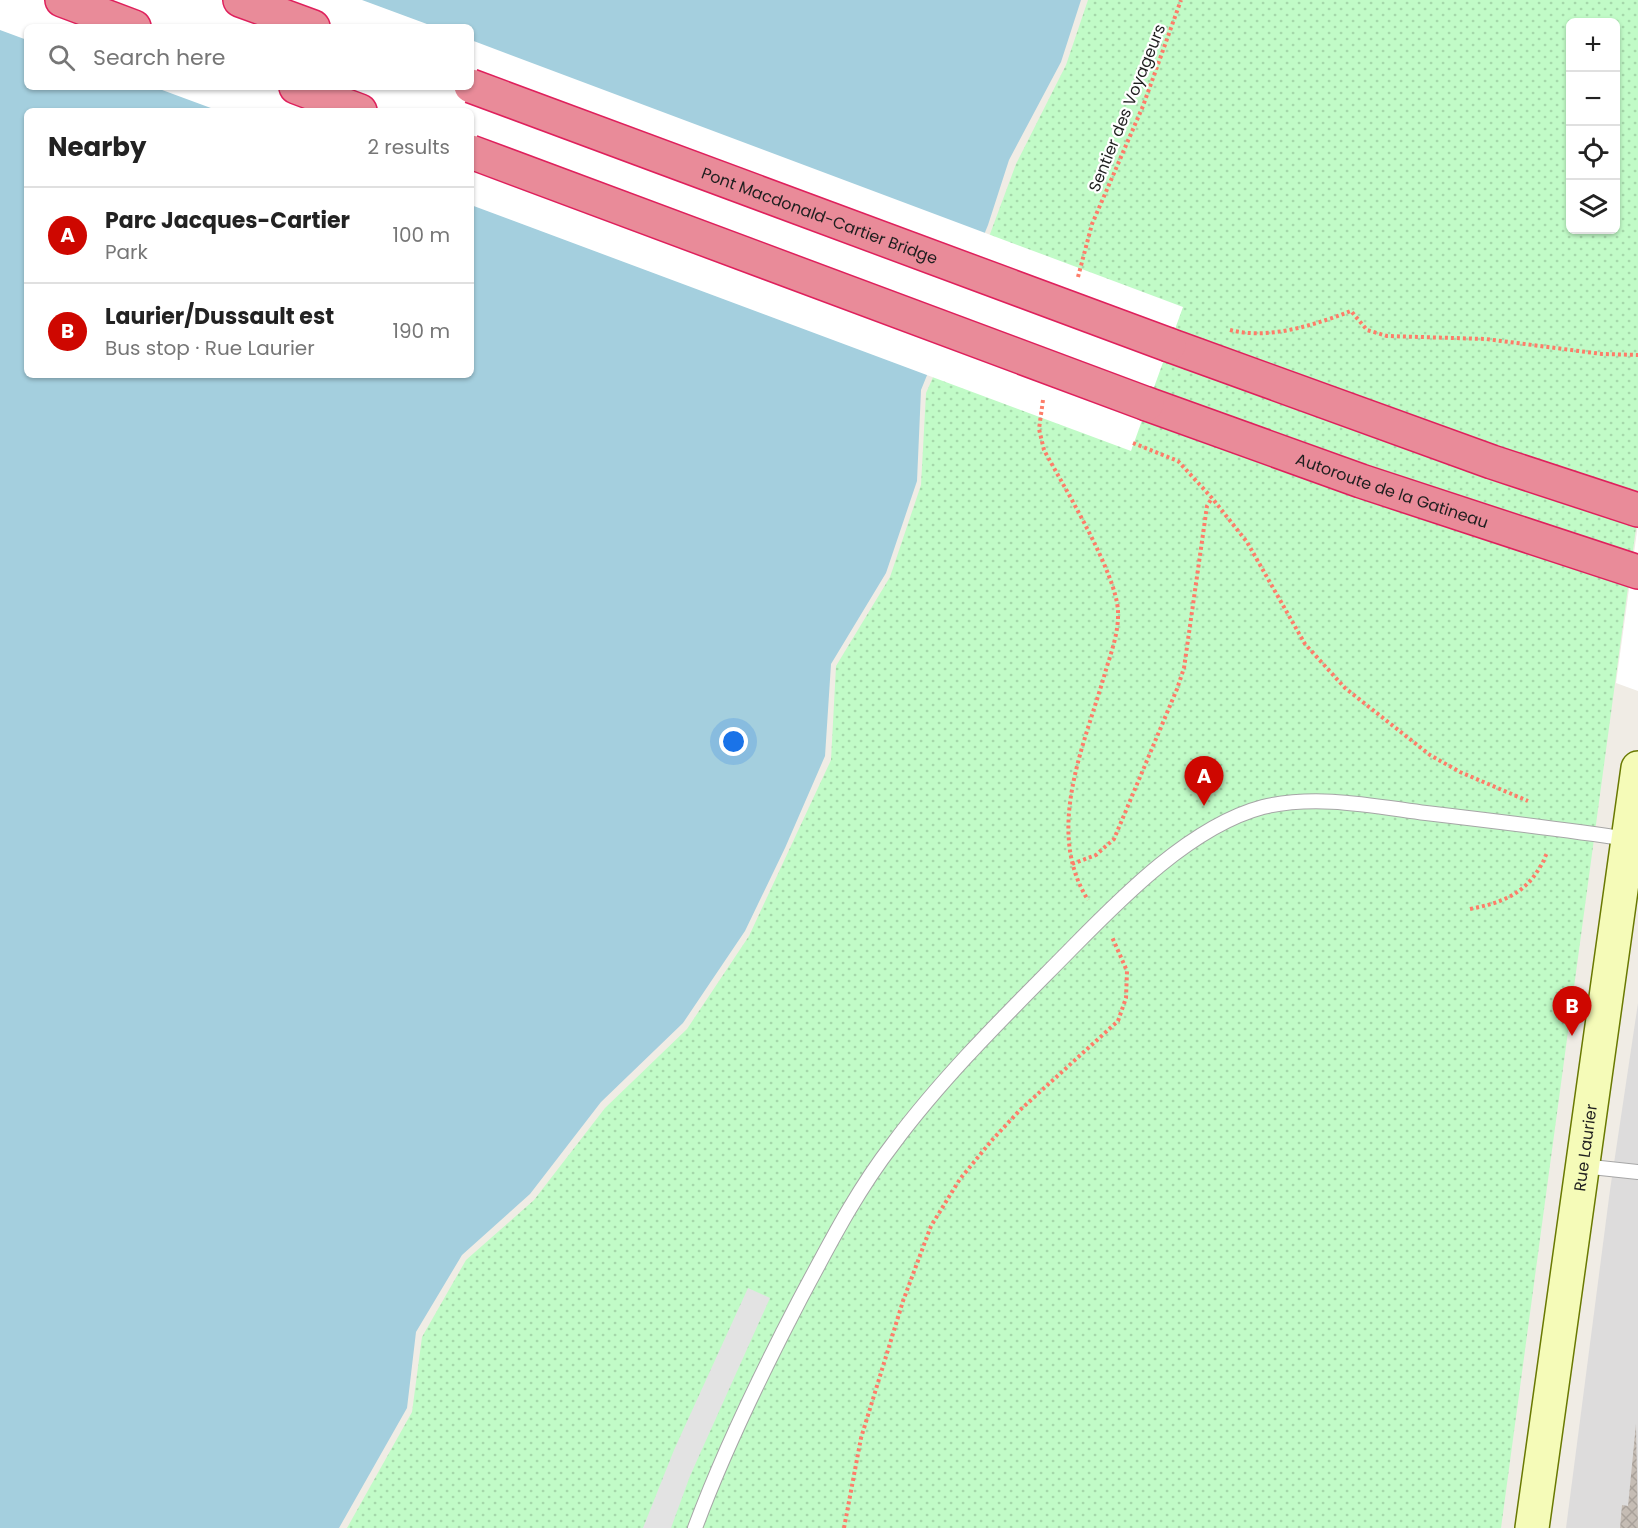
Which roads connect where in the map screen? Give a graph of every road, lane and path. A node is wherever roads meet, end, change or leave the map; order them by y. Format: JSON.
{"nodes":[{"id":1,"x":62,"y":0,"type":"edge"},
{"id":2,"x":240,"y":0,"type":"edge"},
{"id":3,"x":1181,"y":0,"type":"edge"},
{"id":4,"x":126,"y":24,"type":"edge"},
{"id":5,"x":305,"y":24,"type":"edge"},
{"id":6,"x":474,"y":87,"type":"edge"},
{"id":7,"x":304,"y":90,"type":"edge"},
{"id":8,"x":352,"y":108,"type":"edge"},
{"id":9,"x":474,"y":153,"type":"edge"},
{"id":10,"x":1092,"y":224,"type":"dead end"},
{"id":11,"x":1225,"y":329,"type":"dead end"},
{"id":12,"x":1638,"y":355,"type":"edge"},
{"id":13,"x":1039,"y":421,"type":"dead end"},
{"id":14,"x":1133,"y":443,"type":"dead end"},
{"id":15,"x":1212,"y":498,"type":"junction"},
{"id":16,"x":1638,"y":510,"type":"edge"},
{"id":17,"x":1580,"y":555,"type":"junction"},
{"id":18,"x":1638,"y":572,"type":"edge"},
{"id":19,"x":1638,"y":580,"type":"edge"},
{"id":20,"x":1638,"y":768,"type":"edge"},
{"id":21,"x":1529,"y":801,"type":"dead end"},
{"id":22,"x":1633,"y":824,"type":"edge"},
{"id":23,"x":1553,"y":853,"type":"dead end"},
{"id":24,"x":1072,"y":864,"type":"junction"},
{"id":25,"x":1091,"y":905,"type":"dead end"},
{"id":26,"x":1470,"y":909,"type":"dead end"},
{"id":27,"x":1110,"y":933,"type":"dead end"},
{"id":28,"x":1582,"y":1166,"type":"junction"},
{"id":29,"x":1638,"y":1172,"type":"edge"},
{"id":30,"x":695,"y":1528,"type":"edge"},
{"id":31,"x":844,"y":1528,"type":"edge"},
{"id":32,"x":1532,"y":1528,"type":"edge"}],
"edges":[{"from":1,"to":4,"type":"highway"},
{"from":2,"to":5,"type":"highway"},
{"from":3,"to":10,"type":"path","name":"Sentier des Voyageurs"},
{"from":6,"to":16,"type":"highway","name":"Pont Macdonald-Cartier Bridge","bridge":true},
{"from":7,"to":8,"type":"highway"},
{"from":9,"to":17,"type":"highway","name":"Autoroute de la Gatineau","bridge":true},
{"from":11,"to":12,"type":"path"},
{"from":13,"to":24,"type":"path"},
{"from":14,"to":15,"type":"path"},
{"from":15,"to":21,"type":"path"},
{"from":15,"to":24,"type":"path"},
{"from":17,"to":18,"type":"highway","name":"Autoroute de la Gatineau"},
{"from":17,"to":19,"type":"highway"},
{"from":20,"to":22,"type":"street","name":"Rue Laurier"},
{"from":22,"to":28,"type":"street","name":"Rue Laurier"},
{"from":22,"to":30,"type":"lane"},
{"from":23,"to":26,"type":"path"},
{"from":24,"to":25,"type":"path"},
{"from":27,"to":31,"type":"path"},
{"from":28,"to":29,"type":"lane"},
{"from":28,"to":32,"type":"street","name":"Rue Laurier"}]}
